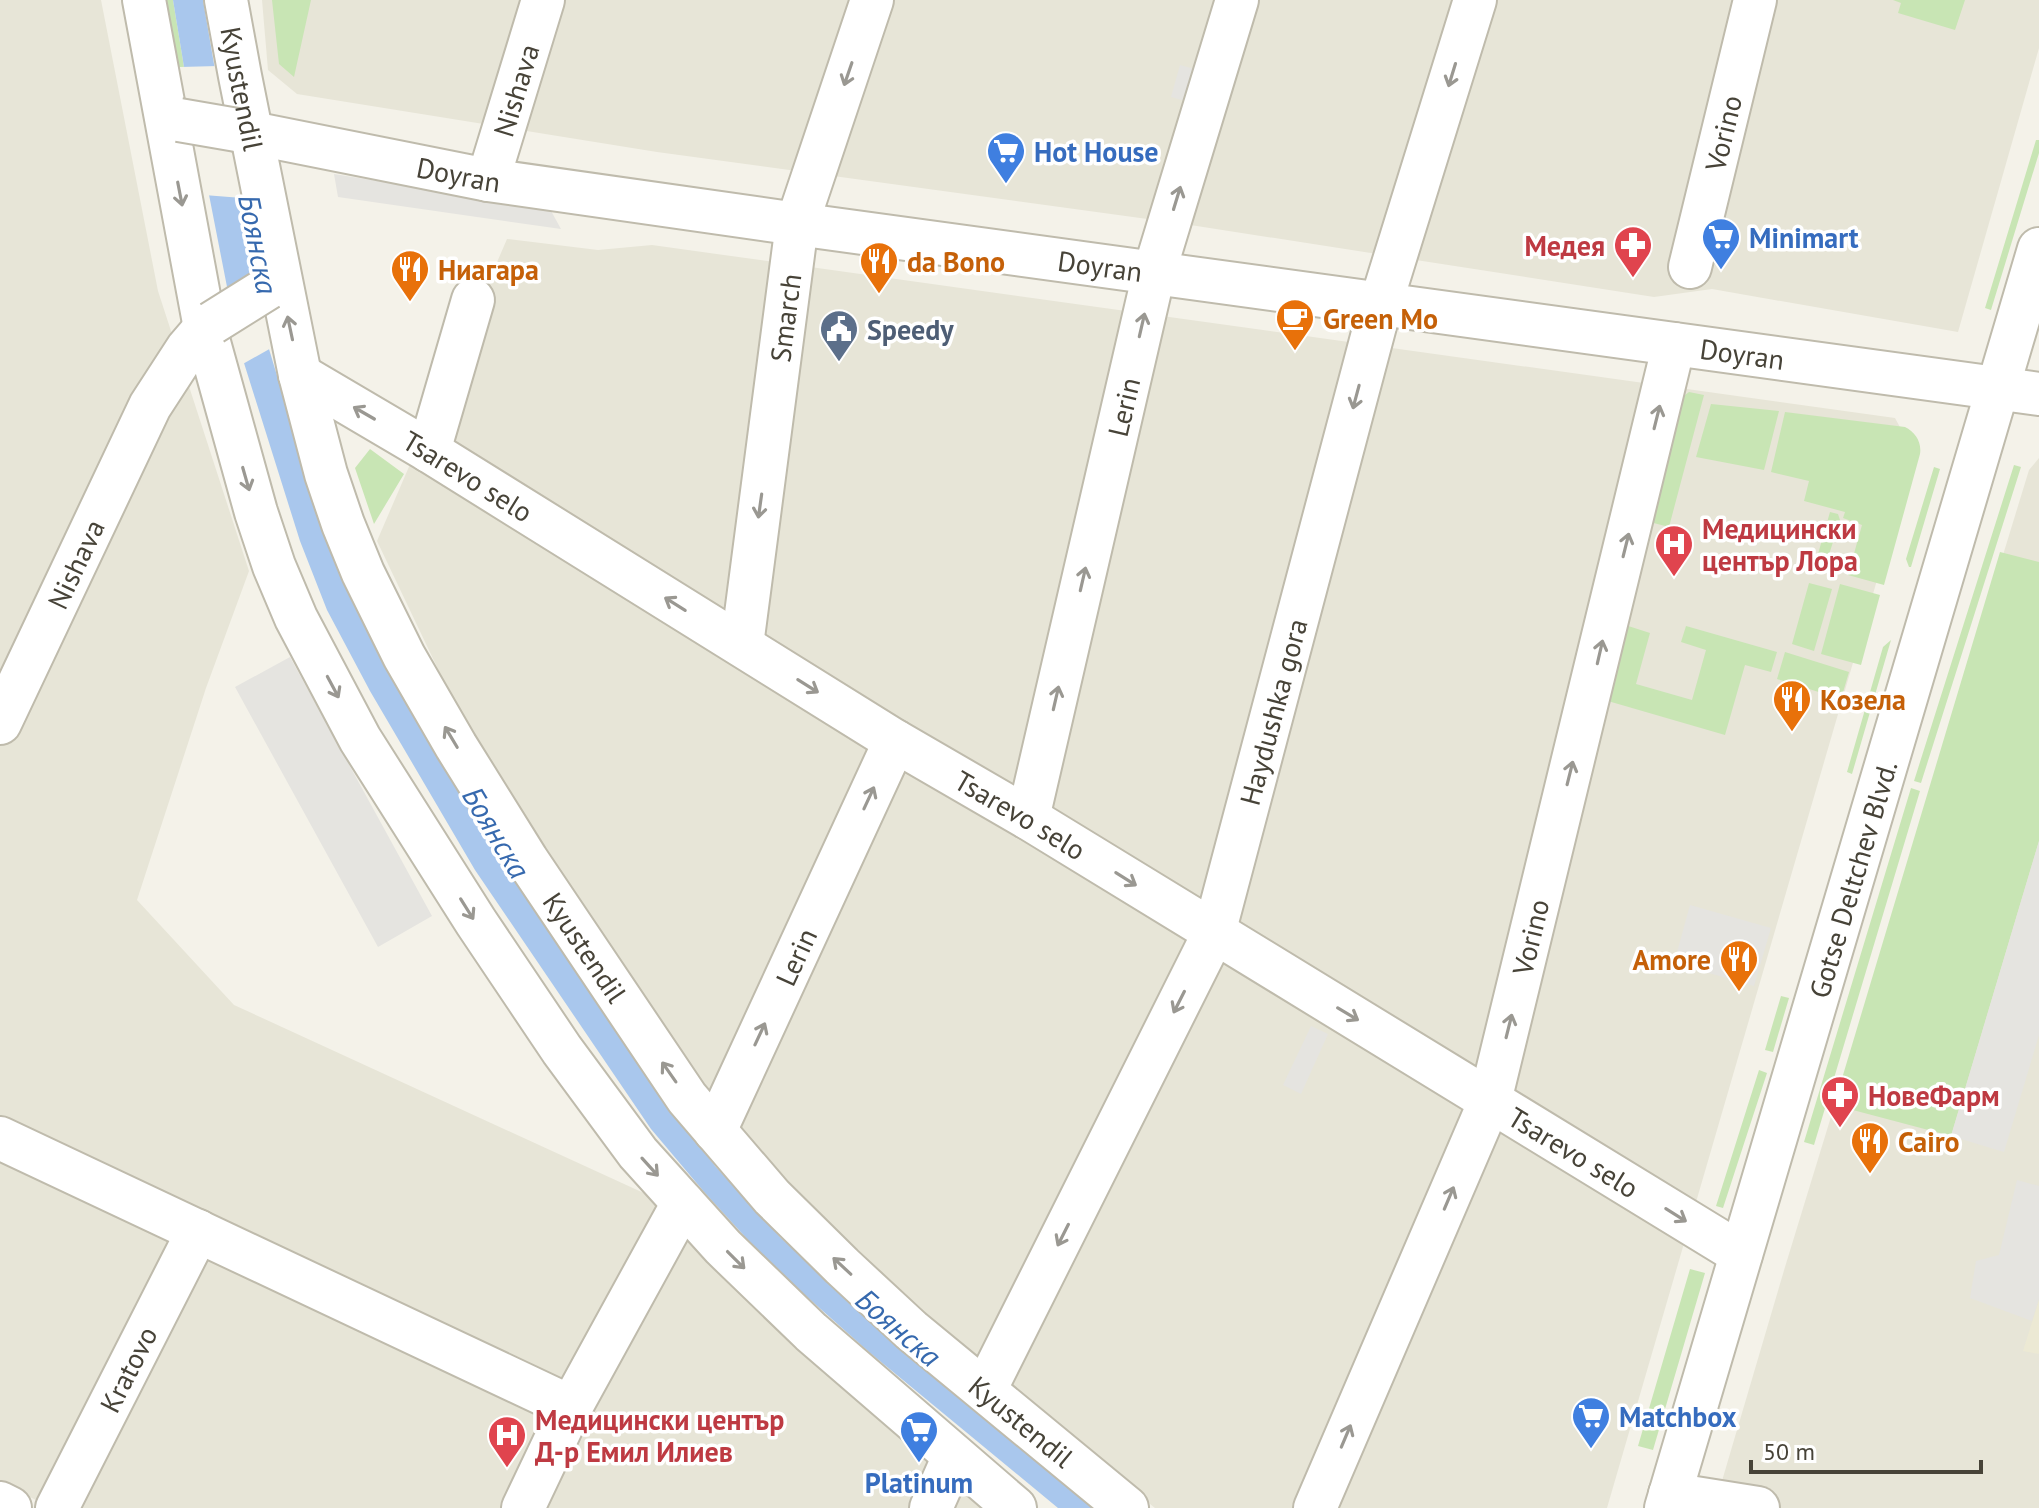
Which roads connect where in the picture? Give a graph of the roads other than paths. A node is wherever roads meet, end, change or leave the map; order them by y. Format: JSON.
{"nodes":[{"id":1,"x":144,"y":0,"type":"edge"},
{"id":2,"x":226,"y":0,"type":"edge"},
{"id":3,"x":543,"y":0,"type":"edge"},
{"id":4,"x":872,"y":0,"type":"edge"},
{"id":5,"x":1237,"y":0,"type":"edge"},
{"id":6,"x":1475,"y":0,"type":"edge"},
{"id":7,"x":1755,"y":0,"type":"edge"},
{"id":8,"x":172,"y":119,"type":"junction"},
{"id":9,"x":244,"y":132,"type":"junction"},
{"id":10,"x":488,"y":180,"type":"junction"},
{"id":11,"x":797,"y":224,"type":"junction"},
{"id":12,"x":2039,"y":249,"type":"edge"},
{"id":13,"x":1690,"y":267,"type":"dead end"},
{"id":14,"x":1154,"y":273,"type":"junction"},
{"id":15,"x":274,"y":285,"type":"junction"},
{"id":16,"x":473,"y":300,"type":"dead end"},
{"id":17,"x":1381,"y":303,"type":"junction"},
{"id":18,"x":208,"y":325,"type":"junction"},
{"id":19,"x":1674,"y":344,"type":"junction"},
{"id":20,"x":300,"y":375,"type":"junction"},
{"id":21,"x":1997,"y":389,"type":"junction"},
{"id":22,"x":2039,"y":394,"type":"edge"},
{"id":23,"x":225,"y":404,"type":"junction"},
{"id":24,"x":150,"y":406,"type":"junction"},
{"id":25,"x":429,"y":451,"type":"junction"},
{"id":26,"x":742,"y":645,"type":"junction"},
{"id":27,"x":0,"y":723,"type":"edge"},
{"id":28,"x":895,"y":741,"type":"junction"},
{"id":29,"x":1028,"y":818,"type":"junction"},
{"id":30,"x":1214,"y":933,"type":"junction"},
{"id":31,"x":1490,"y":1101,"type":"junction"},
{"id":32,"x":715,"y":1131,"type":"junction"},
{"id":33,"x":0,"y":1138,"type":"edge"},
{"id":34,"x":683,"y":1203,"type":"junction"},
{"id":35,"x":198,"y":1231,"type":"junction"},
{"id":36,"x":1741,"y":1254,"type":"junction"},
{"id":37,"x":985,"y":1390,"type":"junction"},
{"id":38,"x":571,"y":1407,"type":"junction"},
{"id":39,"x":954,"y":1456,"type":"junction"},
{"id":40,"x":1668,"y":1501,"type":"edge"},
{"id":41,"x":0,"y":1503,"type":"edge"},
{"id":42,"x":10,"y":1508,"type":"edge"},
{"id":43,"x":57,"y":1508,"type":"edge"},
{"id":44,"x":523,"y":1508,"type":"edge"},
{"id":45,"x":931,"y":1508,"type":"edge"},
{"id":46,"x":1015,"y":1508,"type":"edge"},
{"id":47,"x":1127,"y":1508,"type":"edge"},
{"id":48,"x":1315,"y":1508,"type":"edge"},
{"id":49,"x":1758,"y":1508,"type":"edge"}],
"edges":[{"from":1,"to":8,"type":"street"},
{"from":2,"to":9,"type":"street","name":"Kyustendil"},
{"from":3,"to":10,"type":"street","name":"Nishava"},
{"from":4,"to":11,"type":"street","name":"Smarch","one_way":true},
{"from":14,"to":5,"type":"street","name":"Lerin","one_way":true},
{"from":6,"to":17,"type":"street","name":"Haydushka gora","one_way":true},
{"from":7,"to":13,"type":"street","name":"Vorino"},
{"from":8,"to":9,"type":"street","name":"Doyran","bridge":true},
{"from":8,"to":18,"type":"street","one_way":true},
{"from":9,"to":10,"type":"street","name":"Doyran"},
{"from":9,"to":15,"type":"street","name":"Kyustendil"},
{"from":10,"to":11,"type":"street","name":"Doyran"},
{"from":11,"to":14,"type":"street","name":"Doyran"},
{"from":11,"to":26,"type":"street","name":"Smarch","one_way":true},
{"from":12,"to":21,"type":"street","name":"Gotse Deltchev Blvd."},
{"from":14,"to":17,"type":"street","name":"Doyran"},
{"from":29,"to":14,"type":"street","name":"Lerin","one_way":true},
{"from":15,"to":18,"type":"street","name":"Nishava","bridge":true},
{"from":20,"to":15,"type":"street","name":"Kyustendil","one_way":true},
{"from":16,"to":25,"type":"street"},
{"from":17,"to":19,"type":"street","name":"Doyran"},
{"from":17,"to":30,"type":"street","name":"Haydushka gora","one_way":true},
{"from":18,"to":23,"type":"street"},
{"from":18,"to":24,"type":"street","name":"Nishava"},
{"from":19,"to":21,"type":"street","name":"Doyran"},
{"from":31,"to":19,"type":"street","name":"Vorino","one_way":true},
{"from":25,"to":20,"type":"street","name":"Tsarevo selo","one_way":true},
{"from":32,"to":20,"type":"street","name":"Kyustendil","one_way":true},
{"from":21,"to":22,"type":"street","name":"Doyran"},
{"from":21,"to":36,"type":"street","name":"Gotse Deltchev Blvd."},
{"from":23,"to":24,"type":"street"},
{"from":23,"to":34,"type":"street","one_way":true},
{"from":24,"to":27,"type":"street","name":"Nishava"},
{"from":26,"to":25,"type":"street","name":"Tsarevo selo","one_way":true},
{"from":26,"to":28,"type":"street","name":"Tsarevo selo","one_way":true},
{"from":28,"to":29,"type":"street","name":"Tsarevo selo"},
{"from":32,"to":28,"type":"street","name":"Lerin","one_way":true},
{"from":29,"to":30,"type":"street","name":"Tsarevo selo","one_way":true},
{"from":30,"to":31,"type":"street","name":"Tsarevo selo","one_way":true},
{"from":30,"to":37,"type":"street","name":"Haydushka gora","one_way":true},
{"from":31,"to":36,"type":"street","name":"Tsarevo selo","one_way":true},
{"from":48,"to":31,"type":"street","name":"Vorino","one_way":true},
{"from":37,"to":32,"type":"street","name":"Kyustendil","one_way":true},
{"from":33,"to":35,"type":"street"},
{"from":34,"to":38,"type":"street"},
{"from":34,"to":39,"type":"street","one_way":true},
{"from":35,"to":38,"type":"street"},
{"from":35,"to":43,"type":"street","name":"Kratovo"},
{"from":36,"to":40,"type":"street","name":"Gotse Deltchev Blvd."},
{"from":37,"to":47,"type":"street","name":"Kyustendil"},
{"from":38,"to":44,"type":"street"},
{"from":39,"to":45,"type":"street"},
{"from":39,"to":46,"type":"street"},
{"from":40,"to":49,"type":"street"},
{"from":41,"to":42,"type":"street"}]}
